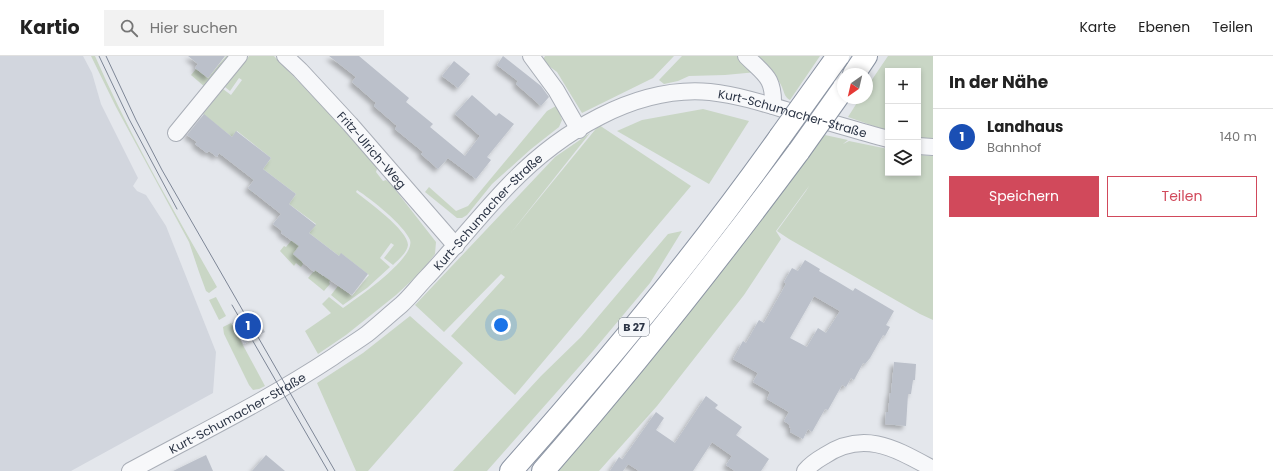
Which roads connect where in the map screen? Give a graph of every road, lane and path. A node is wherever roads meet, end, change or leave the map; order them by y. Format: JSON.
{"nodes":[{"id":1,"x":239,"y":56,"type":"edge"},
{"id":2,"x":285,"y":56,"type":"edge"},
{"id":3,"x":531,"y":56,"type":"edge"},
{"id":4,"x":746,"y":56,"type":"edge"},
{"id":5,"x":838,"y":56,"type":"edge"},
{"id":6,"x":866,"y":56,"type":"edge"},
{"id":7,"x":858,"y":68,"type":"edge"},
{"id":8,"x":837,"y":97,"type":"edge"},
{"id":9,"x":773,"y":106,"type":"junction"},
{"id":10,"x":578,"y":130,"type":"junction"},
{"id":11,"x":176,"y":133,"type":"dead end"},
{"id":12,"x":885,"y":138,"type":"edge"},
{"id":13,"x":921,"y":146,"type":"edge"},
{"id":14,"x":933,"y":147,"type":"edge"},
{"id":15,"x":456,"y":246,"type":"junction"},
{"id":16,"x":933,"y":469,"type":"edge"},
{"id":17,"x":130,"y":471,"type":"edge"},
{"id":18,"x":511,"y":471,"type":"edge"},
{"id":19,"x":543,"y":471,"type":"edge"},
{"id":20,"x":805,"y":471,"type":"edge"}],
"edges":[{"from":1,"to":11,"type":"street"},
{"from":2,"to":15,"type":"street","name":"Fritz-Ulrich-Weg"},
{"from":3,"to":10,"type":"street"},
{"from":4,"to":9,"type":"street"},
{"from":5,"to":18,"type":"highway","number":"B 27","bridge":true},
{"from":6,"to":7,"type":"highway"},
{"from":8,"to":19,"type":"highway","number":"B 27","bridge":true},
{"from":9,"to":10,"type":"street","name":"Kurt-Schumacher-Straße"},
{"from":9,"to":12,"type":"street","name":"Kurt-Schumacher-Straße"},
{"from":10,"to":15,"type":"street","name":"Kurt-Schumacher-Straße"},
{"from":13,"to":14,"type":"street"},
{"from":15,"to":17,"type":"street","name":"Kurt-Schumacher-Straße"},
{"from":16,"to":20,"type":"street"}]}
